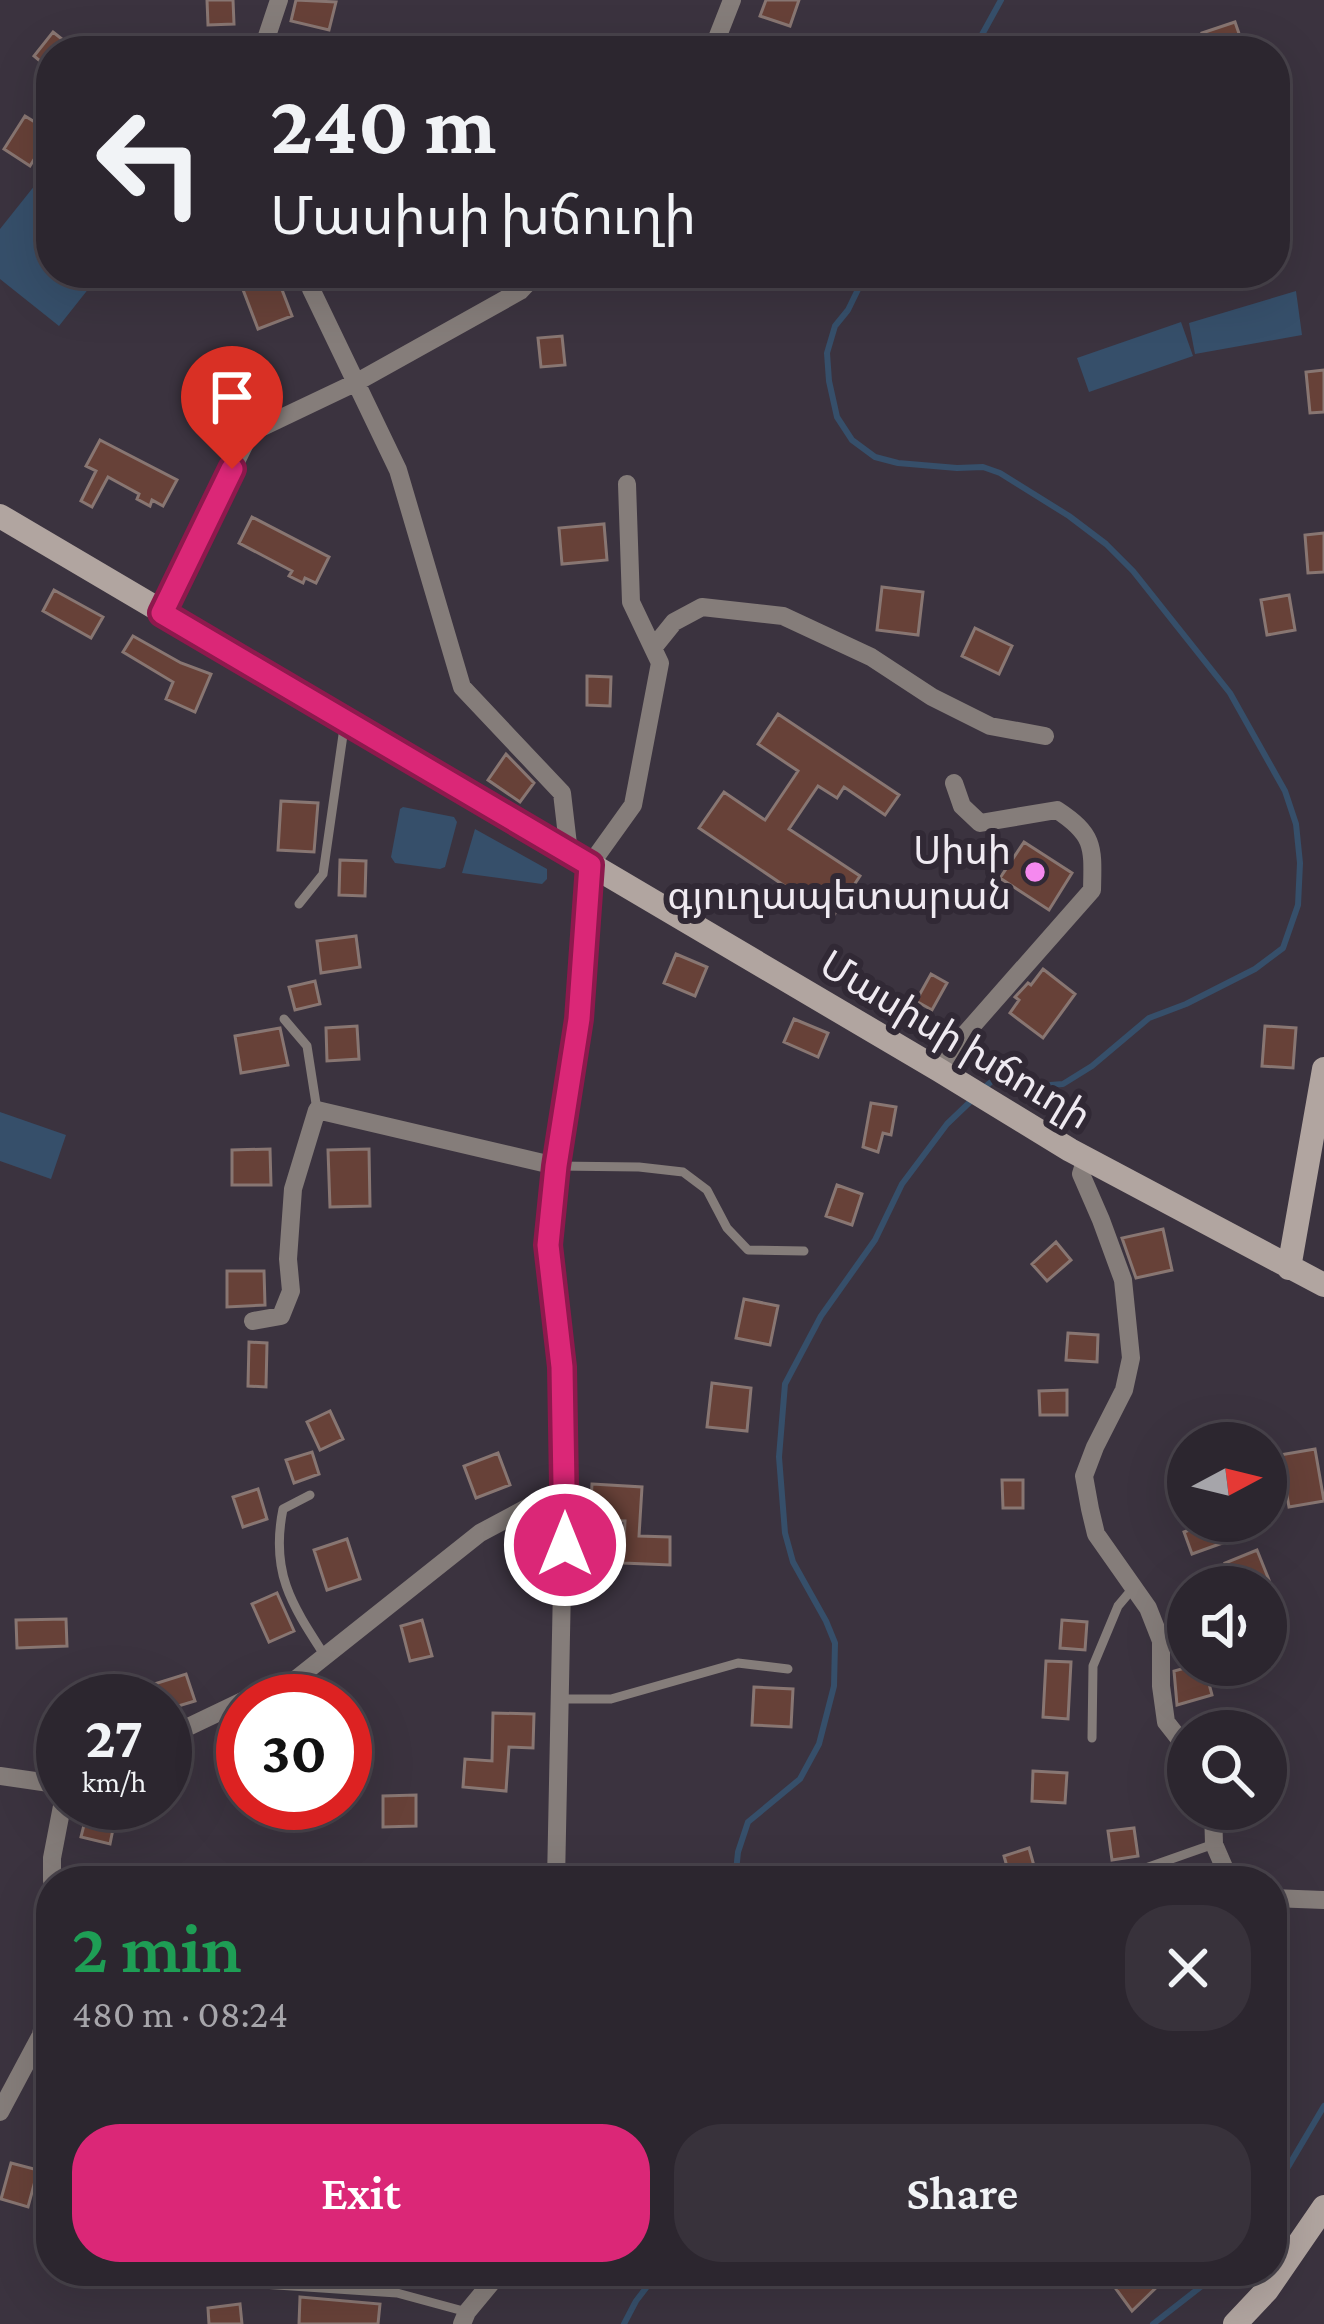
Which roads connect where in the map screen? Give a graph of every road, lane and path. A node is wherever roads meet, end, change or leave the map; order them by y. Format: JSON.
{"nodes":[{"id":1,"x":279,"y":0,"type":"edge"},
{"id":2,"x":732,"y":0,"type":"edge"},
{"id":3,"x":267,"y":36,"type":"edge"},
{"id":4,"x":718,"y":36,"type":"edge"},
{"id":5,"x":311,"y":288,"type":"edge"},
{"id":6,"x":523,"y":288,"type":"edge"},
{"id":7,"x":357,"y":382,"type":"junction"},
{"id":8,"x":627,"y":484,"type":"dead end"},
{"id":9,"x":0,"y":516,"type":"edge"},
{"id":10,"x":162,"y":613,"type":"junction"},
{"id":11,"x":653,"y":648,"type":"junction"},
{"id":12,"x":345,"y":721,"type":"junction"},
{"id":13,"x":1045,"y":736,"type":"dead end"},
{"id":14,"x":954,"y":783,"type":"dead end"},
{"id":15,"x":579,"y":859,"type":"junction"},
{"id":16,"x":299,"y":904,"type":"dead end"},
{"id":17,"x":284,"y":1019,"type":"dead end"},
{"id":18,"x":1324,"y":1069,"type":"edge"},
{"id":19,"x":939,"y":1070,"type":"junction"},
{"id":20,"x":317,"y":1110,"type":"junction"},
{"id":21,"x":1078,"y":1154,"type":"junction"},
{"id":22,"x":556,"y":1166,"type":"junction"},
{"id":23,"x":804,"y":1251,"type":"dead end"},
{"id":24,"x":1289,"y":1268,"type":"junction"},
{"id":25,"x":1324,"y":1285,"type":"edge"},
{"id":26,"x":253,"y":1321,"type":"dead end"},
{"id":27,"x":564,"y":1488,"type":"junction"},
{"id":28,"x":310,"y":1495,"type":"dead end"},
{"id":29,"x":1134,"y":1587,"type":"junction"},
{"id":30,"x":325,"y":1656,"type":"junction"},
{"id":31,"x":788,"y":1670,"type":"dead end"},
{"id":32,"x":560,"y":1699,"type":"junction"},
{"id":33,"x":1167,"y":1723,"type":"edge"},
{"id":34,"x":192,"y":1725,"type":"edge"},
{"id":35,"x":1092,"y":1738,"type":"dead end"},
{"id":36,"x":0,"y":1776,"type":"edge"},
{"id":37,"x":36,"y":1781,"type":"edge"},
{"id":38,"x":57,"y":1830,"type":"edge"},
{"id":39,"x":1214,"y":1830,"type":"edge"},
{"id":40,"x":1214,"y":1844,"type":"junction"},
{"id":41,"x":52,"y":1866,"type":"edge"},
{"id":42,"x":556,"y":1866,"type":"edge"},
{"id":43,"x":1152,"y":1866,"type":"edge"},
{"id":44,"x":1224,"y":1866,"type":"edge"},
{"id":45,"x":1287,"y":1899,"type":"edge"},
{"id":46,"x":1324,"y":1900,"type":"edge"},
{"id":47,"x":36,"y":2044,"type":"edge"},
{"id":48,"x":0,"y":2112,"type":"edge"},
{"id":49,"x":1324,"y":2207,"type":"edge"},
{"id":50,"x":1287,"y":2261,"type":"edge"},
{"id":51,"x":292,"y":2286,"type":"edge"},
{"id":52,"x":490,"y":2286,"type":"edge"},
{"id":53,"x":1270,"y":2286,"type":"edge"},
{"id":54,"x":464,"y":2318,"type":"edge"},
{"id":55,"x":1235,"y":2324,"type":"edge"}],
"edges":[{"from":1,"to":3,"type":"street"},
{"from":2,"to":4,"type":"street"},
{"from":5,"to":7,"type":"street"},
{"from":6,"to":7,"type":"street"},
{"from":7,"to":10,"type":"street"},
{"from":7,"to":15,"type":"street"},
{"from":8,"to":11,"type":"street"},
{"from":9,"to":10,"type":"main road","name":"Մասիսի խճուղի"},
{"from":10,"to":12,"type":"main road","name":"Մասիսի խճուղի"},
{"from":11,"to":13,"type":"street"},
{"from":11,"to":15,"type":"street"},
{"from":12,"to":15,"type":"main road","name":"Մասիսի խճուղի"},
{"from":12,"to":16,"type":"lane"},
{"from":14,"to":19,"type":"street"},
{"from":15,"to":19,"type":"main road","name":"Մասիսի խճուղի"},
{"from":15,"to":22,"type":"street"},
{"from":17,"to":20,"type":"lane"},
{"from":18,"to":24,"type":"main road"},
{"from":19,"to":21,"type":"main road","name":"Մասիսի խճուղի"},
{"from":20,"to":22,"type":"street"},
{"from":20,"to":26,"type":"street"},
{"from":21,"to":24,"type":"main road","name":"Մասիսի խճուղի"},
{"from":21,"to":29,"type":"street"},
{"from":22,"to":23,"type":"lane"},
{"from":22,"to":27,"type":"street"},
{"from":24,"to":25,"type":"main road","name":"Մասիսի խճուղի"},
{"from":27,"to":30,"type":"street"},
{"from":27,"to":32,"type":"street"},
{"from":28,"to":30,"type":"lane"},
{"from":29,"to":33,"type":"street"},
{"from":29,"to":35,"type":"lane"},
{"from":30,"to":34,"type":"street"},
{"from":31,"to":32,"type":"lane"},
{"from":32,"to":42,"type":"street"},
{"from":36,"to":37,"type":"street"},
{"from":38,"to":41,"type":"street"},
{"from":39,"to":40,"type":"street"},
{"from":40,"to":43,"type":"lane"},
{"from":40,"to":44,"type":"street"},
{"from":45,"to":46,"type":"street"},
{"from":47,"to":48,"type":"street"},
{"from":49,"to":50,"type":"main road"},
{"from":51,"to":54,"type":"lane"},
{"from":52,"to":54,"type":"street"},
{"from":53,"to":55,"type":"main road"}]}
